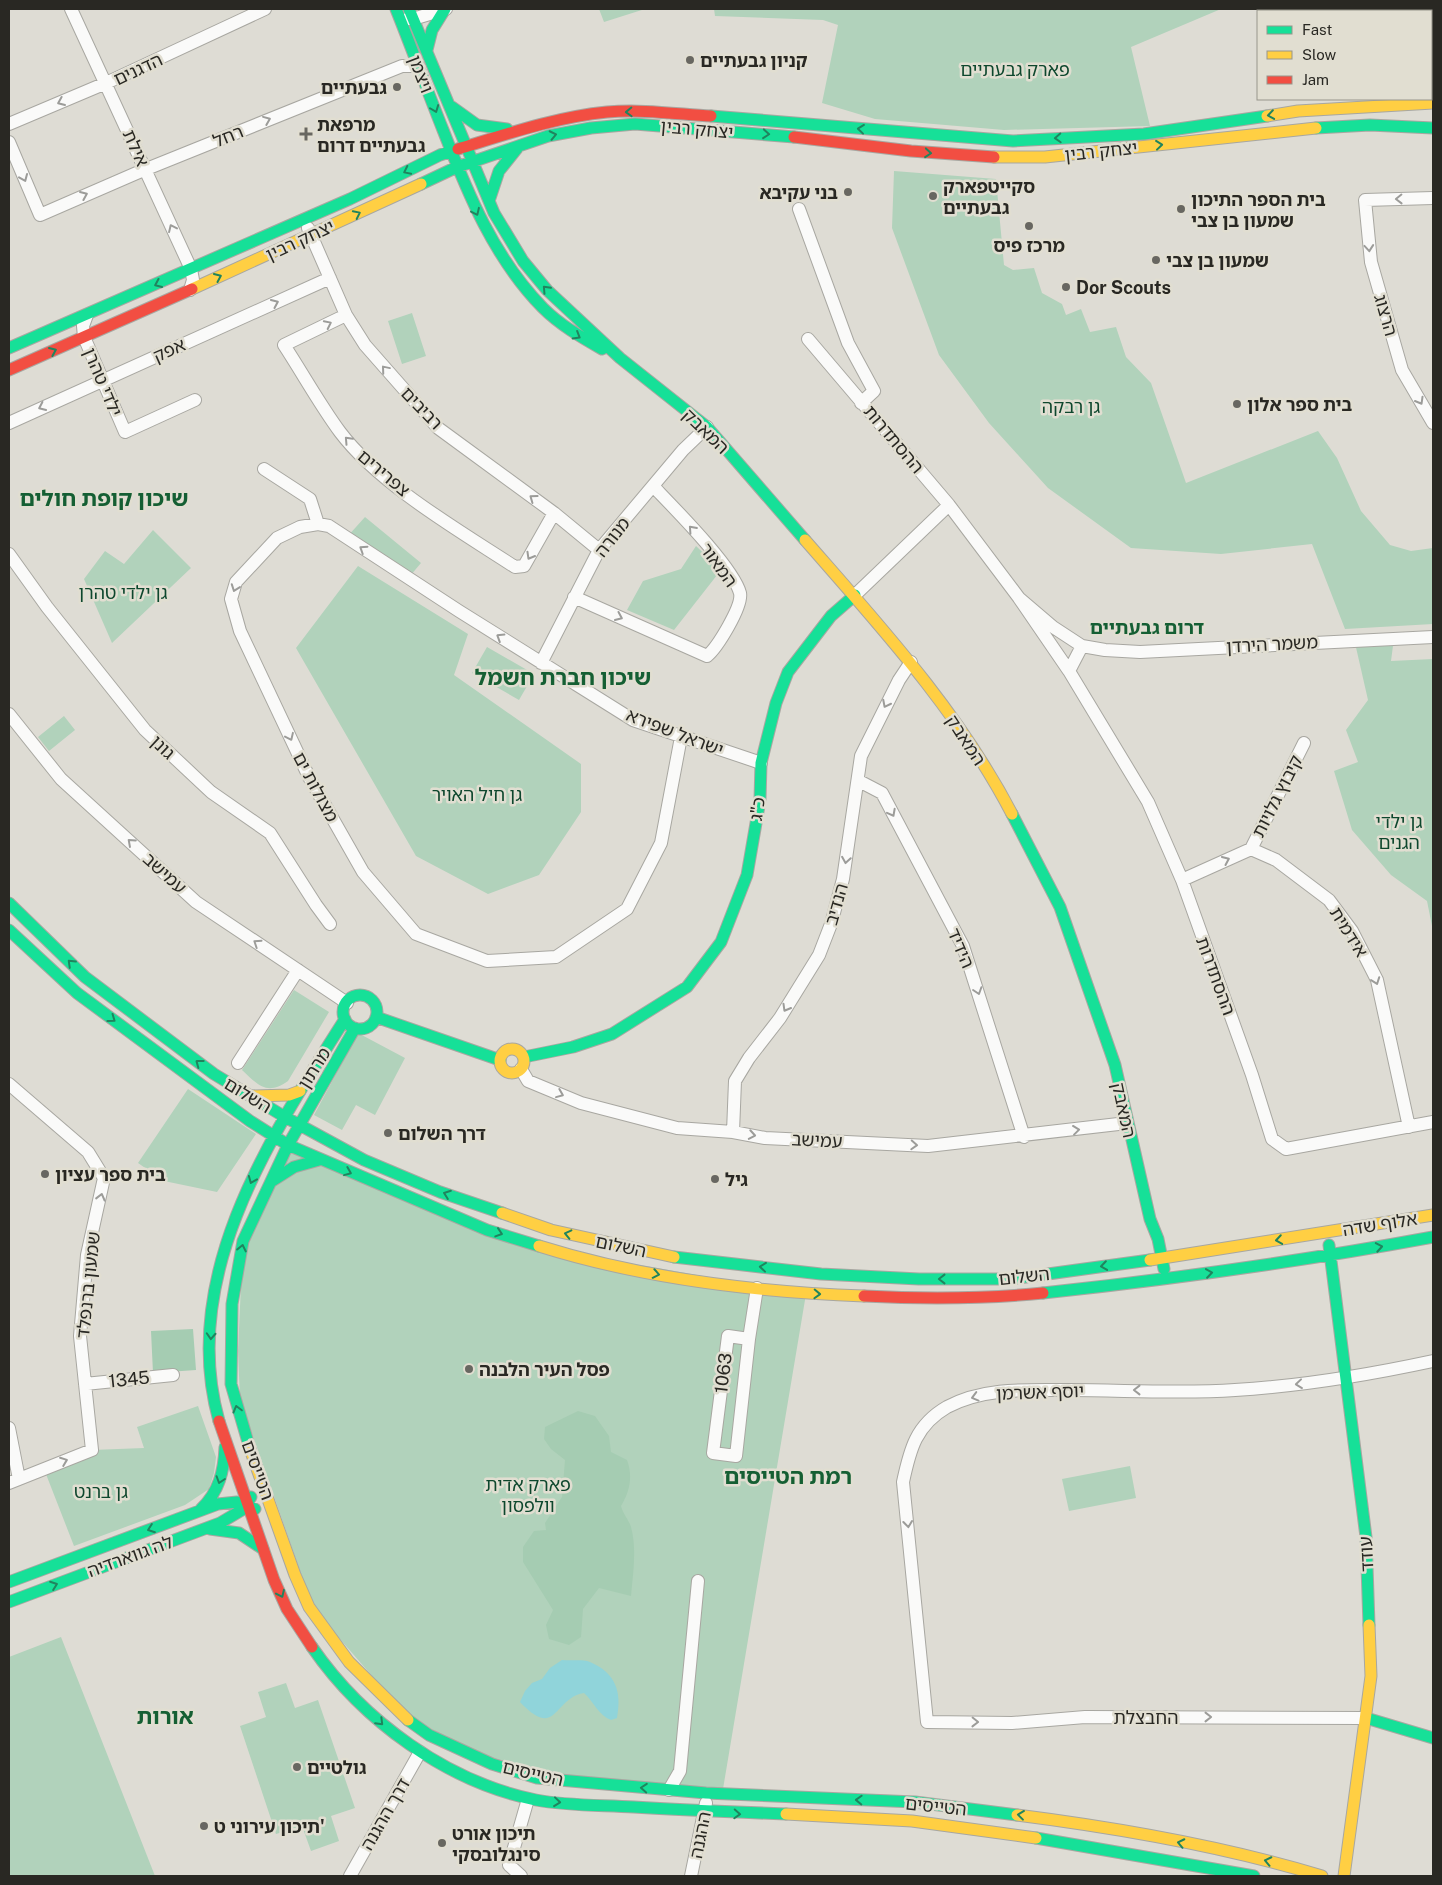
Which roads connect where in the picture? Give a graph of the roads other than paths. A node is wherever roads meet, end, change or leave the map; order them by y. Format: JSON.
{"nodes":[{"id":1,"x":71,"y":9,"type":"edge"},
{"id":2,"x":265,"y":9,"type":"edge"},
{"id":3,"x":446,"y":9,"type":"edge"},
{"id":4,"x":398,"y":13,"type":"edge"},
{"id":5,"x":411,"y":14,"type":"edge"},
{"id":6,"x":427,"y":50,"type":"junction"},
{"id":7,"x":418,"y":66,"type":"junction"},
{"id":8,"x":106,"y":83,"type":"junction"},
{"id":9,"x":1331,"y":100,"type":"edge"},
{"id":10,"x":1408,"y":101,"type":"edge"},
{"id":11,"x":1429,"y":102,"type":"edge"},
{"id":12,"x":452,"y":107,"type":"junction"},
{"id":13,"x":1298,"y":111,"type":"junction"},
{"id":14,"x":9,"y":124,"type":"edge"},
{"id":15,"x":526,"y":127,"type":"junction"},
{"id":16,"x":1414,"y":128,"type":"junction"},
{"id":17,"x":1433,"y":128,"type":"edge"},
{"id":18,"x":9,"y":142,"type":"edge"},
{"id":19,"x":523,"y":143,"type":"junction"},
{"id":20,"x":466,"y":145,"type":"junction"},
{"id":21,"x":451,"y":151,"type":"junction"},
{"id":22,"x":473,"y":161,"type":"junction"},
{"id":23,"x":457,"y":167,"type":"junction"},
{"id":24,"x":145,"y":169,"type":"junction"},
{"id":25,"x":1433,"y":198,"type":"edge"},
{"id":26,"x":489,"y":201,"type":"junction"},
{"id":27,"x":799,"y":209,"type":"dead end"},
{"id":28,"x":298,"y":221,"type":"junction"},
{"id":29,"x":312,"y":234,"type":"junction"},
{"id":30,"x":191,"y":269,"type":"junction"},
{"id":31,"x":330,"y":278,"type":"junction"},
{"id":32,"x":190,"y":290,"type":"junction"},
{"id":33,"x":87,"y":315,"type":"junction"},
{"id":34,"x":346,"y":315,"type":"junction"},
{"id":35,"x":84,"y":337,"type":"junction"},
{"id":36,"x":808,"y":339,"type":"dead end"},
{"id":37,"x":9,"y":348,"type":"edge"},
{"id":38,"x":620,"y":358,"type":"junction"},
{"id":39,"x":9,"y":370,"type":"edge"},
{"id":40,"x":102,"y":379,"type":"junction"},
{"id":41,"x":195,"y":400,"type":"dead end"},
{"id":42,"x":861,"y":403,"type":"junction"},
{"id":43,"x":9,"y":423,"type":"edge"},
{"id":44,"x":1433,"y":423,"type":"edge"},
{"id":45,"x":707,"y":427,"type":"junction"},
{"id":46,"x":264,"y":469,"type":"dead end"},
{"id":47,"x":653,"y":486,"type":"junction"},
{"id":48,"x":949,"y":505,"type":"junction"},
{"id":49,"x":554,"y":513,"type":"junction"},
{"id":50,"x":318,"y":524,"type":"junction"},
{"id":51,"x":599,"y":550,"type":"junction"},
{"id":52,"x":9,"y":554,"type":"edge"},
{"id":53,"x":854,"y":595,"type":"junction"},
{"id":54,"x":574,"y":597,"type":"junction"},
{"id":55,"x":1019,"y":598,"type":"junction"},
{"id":56,"x":1433,"y":636,"type":"edge"},
{"id":57,"x":1076,"y":642,"type":"junction"},
{"id":58,"x":1060,"y":658,"type":"junction"},
{"id":59,"x":911,"y":662,"type":"junction"},
{"id":60,"x":541,"y":663,"type":"junction"},
{"id":61,"x":1069,"y":671,"type":"junction"},
{"id":62,"x":9,"y":714,"type":"edge"},
{"id":63,"x":681,"y":737,"type":"junction"},
{"id":64,"x":1304,"y":743,"type":"dead end"},
{"id":65,"x":761,"y":763,"type":"junction"},
{"id":66,"x":859,"y":781,"type":"junction"},
{"id":67,"x":1251,"y":849,"type":"junction"},
{"id":68,"x":1182,"y":880,"type":"junction"},
{"id":69,"x":9,"y":904,"type":"edge"},
{"id":70,"x":330,"y":924,"type":"dead end"},
{"id":71,"x":9,"y":930,"type":"edge"},
{"id":72,"x":298,"y":970,"type":"junction"},
{"id":73,"x":347,"y":1003,"type":"junction"},
{"id":74,"x":376,"y":1018,"type":"junction"},
{"id":75,"x":345,"y":1019,"type":"junction"},
{"id":76,"x":355,"y":1028,"type":"junction"},
{"id":77,"x":500,"y":1060,"type":"junction"},
{"id":78,"x":238,"y":1063,"type":"dead end"},
{"id":79,"x":522,"y":1063,"type":"junction"},
{"id":80,"x":9,"y":1084,"type":"edge"},
{"id":81,"x":300,"y":1091,"type":"junction"},
{"id":82,"x":249,"y":1096,"type":"junction"},
{"id":83,"x":285,"y":1117,"type":"junction"},
{"id":84,"x":250,"y":1121,"type":"junction"},
{"id":85,"x":1433,"y":1122,"type":"edge"},
{"id":86,"x":1127,"y":1123,"type":"junction"},
{"id":87,"x":300,"y":1125,"type":"junction"},
{"id":88,"x":1409,"y":1128,"type":"junction"},
{"id":89,"x":733,"y":1132,"type":"junction"},
{"id":90,"x":274,"y":1136,"type":"junction"},
{"id":91,"x":1024,"y":1137,"type":"junction"},
{"id":92,"x":288,"y":1145,"type":"junction"},
{"id":93,"x":260,"y":1160,"type":"junction"},
{"id":94,"x":319,"y":1160,"type":"junction"},
{"id":95,"x":268,"y":1185,"type":"junction"},
{"id":96,"x":1433,"y":1215,"type":"edge"},
{"id":97,"x":1327,"y":1232,"type":"junction"},
{"id":98,"x":1433,"y":1237,"type":"edge"},
{"id":99,"x":1331,"y":1256,"type":"junction"},
{"id":100,"x":1158,"y":1259,"type":"junction"},
{"id":101,"x":1161,"y":1280,"type":"junction"},
{"id":102,"x":757,"y":1288,"type":"junction"},
{"id":103,"x":749,"y":1339,"type":"junction"},
{"id":104,"x":1433,"y":1361,"type":"edge"},
{"id":105,"x":173,"y":1375,"type":"dead end"},
{"id":106,"x":1347,"y":1379,"type":"junction"},
{"id":107,"x":85,"y":1384,"type":"junction"},
{"id":108,"x":9,"y":1428,"type":"edge"},
{"id":109,"x":225,"y":1439,"type":"junction"},
{"id":110,"x":252,"y":1455,"type":"junction"},
{"id":111,"x":14,"y":1481,"type":"edge"},
{"id":112,"x":247,"y":1504,"type":"junction"},
{"id":113,"x":197,"y":1512,"type":"junction"},
{"id":114,"x":201,"y":1530,"type":"junction"},
{"id":115,"x":263,"y":1549,"type":"junction"},
{"id":116,"x":290,"y":1561,"type":"junction"},
{"id":117,"x":698,"y":1581,"type":"dead end"},
{"id":118,"x":9,"y":1582,"type":"edge"},
{"id":119,"x":9,"y":1602,"type":"edge"},
{"id":120,"x":1366,"y":1718,"type":"junction"},
{"id":121,"x":927,"y":1722,"type":"joint"},
{"id":122,"x":1433,"y":1738,"type":"edge"},
{"id":123,"x":420,"y":1752,"type":"junction"},
{"id":124,"x":680,"y":1771,"type":"junction"},
{"id":125,"x":669,"y":1790,"type":"junction"},
{"id":126,"x":690,"y":1791,"type":"junction"},
{"id":127,"x":706,"y":1793,"type":"junction"},
{"id":128,"x":528,"y":1798,"type":"junction"},
{"id":129,"x":706,"y":1812,"type":"junction"},
{"id":130,"x":350,"y":1876,"type":"edge"},
{"id":131,"x":520,"y":1876,"type":"edge"},
{"id":132,"x":691,"y":1876,"type":"edge"},
{"id":133,"x":1254,"y":1876,"type":"edge"},
{"id":134,"x":1322,"y":1876,"type":"edge"},
{"id":135,"x":1344,"y":1876,"type":"edge"}],
"edges":[{"from":1,"to":8,"type":"street","name":"אילת"},
{"from":2,"to":8,"type":"street","name":"הדגנים"},
{"from":3,"to":5,"type":"street"},
{"from":3,"to":6,"type":"main road"},
{"from":4,"to":5,"type":"street"},
{"from":4,"to":7,"type":"main road","name":"ויצמן"},
{"from":5,"to":6,"type":"main road","name":"ויצמן"},
{"from":6,"to":12,"type":"main road","name":"ויצמן"},
{"from":7,"to":21,"type":"main road","name":"ויצמן","one_way":true},
{"from":24,"to":7,"type":"street","name":"רחל","one_way":true},
{"from":8,"to":14,"type":"street","name":"הדגנים","one_way":true},
{"from":8,"to":24,"type":"street","name":"אילת"},
{"from":9,"to":13,"type":"main road"},
{"from":10,"to":11,"type":"main road","name":"יצחק רבין"},
{"from":10,"to":13,"type":"main road","name":"יצחק רבין"},
{"from":10,"to":16,"type":"main road"},
{"from":11,"to":16,"type":"main road"},
{"from":12,"to":15,"type":"main road"},
{"from":12,"to":20,"type":"main road","name":"ויצמן"},
{"from":13,"to":15,"type":"main road","name":"יצחק רבין","one_way":true},
{"from":15,"to":20,"type":"main road","name":"יצחק רבין"},
{"from":16,"to":17,"type":"main road","name":"יצחק רבין"},
{"from":19,"to":16,"type":"main road","name":"יצחק רבין","one_way":true},
{"from":18,"to":24,"type":"street","name":"רחל","one_way":true},
{"from":19,"to":22,"type":"main road","name":"יצחק רבין"},
{"from":19,"to":26,"type":"main road"},
{"from":20,"to":21,"type":"main road","name":"יצחק רבין"},
{"from":20,"to":22,"type":"main road","name":"ויצמן"},
{"from":21,"to":23,"type":"main road","name":"ויצמן"},
{"from":21,"to":28,"type":"main road","name":"יצחק רבין","one_way":true},
{"from":22,"to":23,"type":"main road","name":"יצחק רבין"},
{"from":22,"to":26,"type":"main road","name":"המאבק"},
{"from":29,"to":23,"type":"main road","name":"יצחק רבין","one_way":true},
{"from":23,"to":38,"type":"main road","name":"המאבק","one_way":true},
{"from":30,"to":24,"type":"street","name":"אילת","one_way":true},
{"from":25,"to":44,"type":"street","name":"הרצוג","one_way":true},
{"from":38,"to":26,"type":"main road","name":"המאבק","one_way":true},
{"from":27,"to":42,"type":"street","name":"ההסתדרות"},
{"from":28,"to":29,"type":"street","name":"רביבים"},
{"from":28,"to":30,"type":"main road","name":"יצחק רבין"},
{"from":29,"to":31,"type":"street","name":"רביבים"},
{"from":32,"to":29,"type":"main road","name":"יצחק רבין","one_way":true},
{"from":30,"to":32,"type":"street","name":"אילת"},
{"from":30,"to":33,"type":"main road","name":"יצחק רבין","one_way":true},
{"from":31,"to":34,"type":"street","name":"רביבים"},
{"from":40,"to":31,"type":"street","name":"אפק","one_way":true},
{"from":32,"to":35,"type":"main road","name":"יצחק רבין"},
{"from":33,"to":35,"type":"street","name":"ילדי טהרן"},
{"from":33,"to":37,"type":"main road","name":"יצחק רבין"},
{"from":49,"to":34,"type":"street","name":"רביבים","one_way":true},
{"from":49,"to":34,"type":"street","name":"צפרירים","one_way":true},
{"from":39,"to":35,"type":"main road","name":"יצחק רבין","one_way":true},
{"from":35,"to":40,"type":"street","name":"ילדי טהרן"},
{"from":36,"to":42,"type":"street"},
{"from":38,"to":45,"type":"main road","name":"המאבק"},
{"from":40,"to":41,"type":"street","name":"ילדי טהרן"},
{"from":40,"to":43,"type":"street","name":"אפק","one_way":true},
{"from":42,"to":48,"type":"street","name":"ההסתדרות"},
{"from":45,"to":47,"type":"street","name":"מנורה"},
{"from":45,"to":53,"type":"main road","name":"המאבק"},
{"from":46,"to":50,"type":"street"},
{"from":47,"to":51,"type":"street","name":"מנורה"},
{"from":54,"to":47,"type":"street","name":"המאור","one_way":true},
{"from":48,"to":53,"type":"street","name":"כ\"ג"},
{"from":48,"to":55,"type":"street","name":"ההסתדרות"},
{"from":49,"to":51,"type":"street","name":"רביבים"},
{"from":60,"to":50,"type":"street","one_way":true},
{"from":50,"to":63,"type":"street","name":"מצולות ים","one_way":true},
{"from":51,"to":54,"type":"street","name":"מנורה"},
{"from":52,"to":70,"type":"street","name":"גונן"},
{"from":53,"to":59,"type":"main road","name":"המאבק"},
{"from":53,"to":65,"type":"main road","name":"כ\"ג"},
{"from":54,"to":60,"type":"street","name":"מנורה"},
{"from":55,"to":57,"type":"street","name":"ההסתדרות"},
{"from":55,"to":58,"type":"street","name":"ההסתדרות"},
{"from":56,"to":57,"type":"street","name":"משמר הירדן"},
{"from":57,"to":58,"type":"street"},
{"from":57,"to":61,"type":"street"},
{"from":58,"to":61,"type":"street","name":"ההסתדרות"},
{"from":59,"to":66,"type":"street","name":"הנדיב","one_way":true},
{"from":59,"to":86,"type":"main road","name":"המאבק"},
{"from":60,"to":63,"type":"street","name":"ישראל שפירא"},
{"from":61,"to":68,"type":"street","name":"ההסתדרות"},
{"from":72,"to":62,"type":"street","name":"עמישב","one_way":true},
{"from":63,"to":65,"type":"street","name":"ישראל שפירא"},
{"from":64,"to":67,"type":"street","name":"קיבוץ גלויות"},
{"from":65,"to":79,"type":"main road","name":"כ\"ג"},
{"from":66,"to":89,"type":"street","name":"הנדיב","one_way":true},
{"from":66,"to":91,"type":"street","name":"הידיד","one_way":true},
{"from":68,"to":67,"type":"street","one_way":true},
{"from":67,"to":88,"type":"street","name":"אידמית","one_way":true},
{"from":68,"to":88,"type":"street","name":"ההסתדרות"},
{"from":82,"to":69,"type":"main road","name":"השלום","one_way":true},
{"from":71,"to":84,"type":"main road","name":"השלום","one_way":true},
{"from":72,"to":73,"type":"street","name":"עמישב"},
{"from":72,"to":78,"type":"street"},
{"from":73,"to":74,"type":"main road"},
{"from":73,"to":75,"type":"main road"},
{"from":74,"to":76,"type":"main road"},
{"from":74,"to":77,"type":"main road"},
{"from":75,"to":76,"type":"main road"},
{"from":75,"to":81,"type":"main road","name":"מרתון"},
{"from":76,"to":87,"type":"main road","name":"מרתון"},
{"from":77,"to":79,"type":"main road"},
{"from":77,"to":79,"type":"main road"},
{"from":79,"to":89,"type":"street","name":"עמישב","one_way":true},
{"from":107,"to":80,"type":"street","name":"שמעון ברנפלד","one_way":true},
{"from":81,"to":82,"type":"main road"},
{"from":81,"to":83,"type":"main road","name":"מרתון"},
{"from":82,"to":83,"type":"main road","name":"השלום"},
{"from":83,"to":87,"type":"main road","name":"השלום"},
{"from":83,"to":90,"type":"main road","name":"הטייסים"},
{"from":84,"to":90,"type":"main road","name":"השלום"},
{"from":84,"to":93,"type":"main road"},
{"from":85,"to":88,"type":"street","name":"ההסתדרות"},
{"from":91,"to":86,"type":"street","name":"עמישב","one_way":true},
{"from":86,"to":100,"type":"main road","name":"המאבק"},
{"from":87,"to":92,"type":"main road","name":"הטייסים"},
{"from":100,"to":87,"type":"main road","name":"השלום","one_way":true},
{"from":89,"to":91,"type":"street","name":"עמישב","one_way":true},
{"from":90,"to":92,"type":"main road","name":"השלום"},
{"from":90,"to":93,"type":"main road","name":"הטייסים"},
{"from":92,"to":94,"type":"main road","name":"השלום"},
{"from":92,"to":95,"type":"main road","name":"הטייסים"},
{"from":93,"to":109,"type":"main road","name":"הטייסים","one_way":true},
{"from":94,"to":95,"type":"main road"},
{"from":94,"to":102,"type":"main road","name":"השלום","one_way":true},
{"from":110,"to":95,"type":"main road","name":"הטייסים","one_way":true},
{"from":96,"to":97,"type":"main road","name":"אלוף שדה"},
{"from":97,"to":99,"type":"main road","name":"עודד"},
{"from":97,"to":100,"type":"main road","name":"השלום","one_way":true},
{"from":99,"to":98,"type":"main road","name":"אלוף שדה","one_way":true},
{"from":101,"to":99,"type":"main road","name":"השלום","one_way":true},
{"from":99,"to":106,"type":"main road","name":"עודד"},
{"from":100,"to":101,"type":"main road","name":"המאבק"},
{"from":102,"to":101,"type":"main road","name":"השלום","one_way":true},
{"from":102,"to":103,"type":"street","name":"1063"},
{"from":103,"to":103,"type":"street","name":"1063"},
{"from":104,"to":106,"type":"street","name":"יוסף אשרמן"},
{"from":105,"to":107,"type":"street","name":"1345"},
{"from":106,"to":120,"type":"main road","name":"עודד"},
{"from":106,"to":121,"type":"street","name":"יוסף אשרמן","one_way":true},
{"from":111,"to":107,"type":"street","name":"שמעון ברנפלד","one_way":true},
{"from":108,"to":111,"type":"street"},
{"from":109,"to":112,"type":"main road","name":"הטייסים"},
{"from":109,"to":113,"type":"main road","one_way":true},
{"from":110,"to":112,"type":"main road"},
{"from":110,"to":116,"type":"main road","name":"הטייסים"},
{"from":112,"to":113,"type":"main road","name":"לה גווארדיה"},
{"from":112,"to":114,"type":"main road","name":"לה גווארדיה"},
{"from":112,"to":115,"type":"main road","name":"הטייסים"},
{"from":112,"to":116,"type":"main road"},
{"from":113,"to":118,"type":"main road","name":"לה גווארדיה","one_way":true},
{"from":114,"to":115,"type":"main road"},
{"from":119,"to":114,"type":"main road","name":"לה גווארדיה","one_way":true},
{"from":115,"to":123,"type":"main road","name":"הטייסים","one_way":true},
{"from":125,"to":116,"type":"main road","name":"הטייסים","one_way":true},
{"from":117,"to":124,"type":"street"},
{"from":121,"to":120,"type":"street","name":"החבצלת","one_way":true},
{"from":120,"to":122,"type":"main road"},
{"from":120,"to":135,"type":"main road","name":"עודד"},
{"from":123,"to":128,"type":"main road","name":"הטייסים"},
{"from":123,"to":130,"type":"street","name":"דרך ההגנה"},
{"from":124,"to":125,"type":"street"},
{"from":124,"to":126,"type":"street"},
{"from":125,"to":126,"type":"main road","name":"הטייסים"},
{"from":126,"to":127,"type":"main road","name":"הטייסים"},
{"from":127,"to":129,"type":"street","name":"ההגנה"},
{"from":134,"to":127,"type":"main road","name":"הטייסים","one_way":true},
{"from":128,"to":129,"type":"main road","name":"הטייסים","one_way":true},
{"from":128,"to":131,"type":"street"},
{"from":129,"to":132,"type":"street","name":"ההגנה"},
{"from":129,"to":133,"type":"main road","name":"הטייסים","one_way":true}]}
